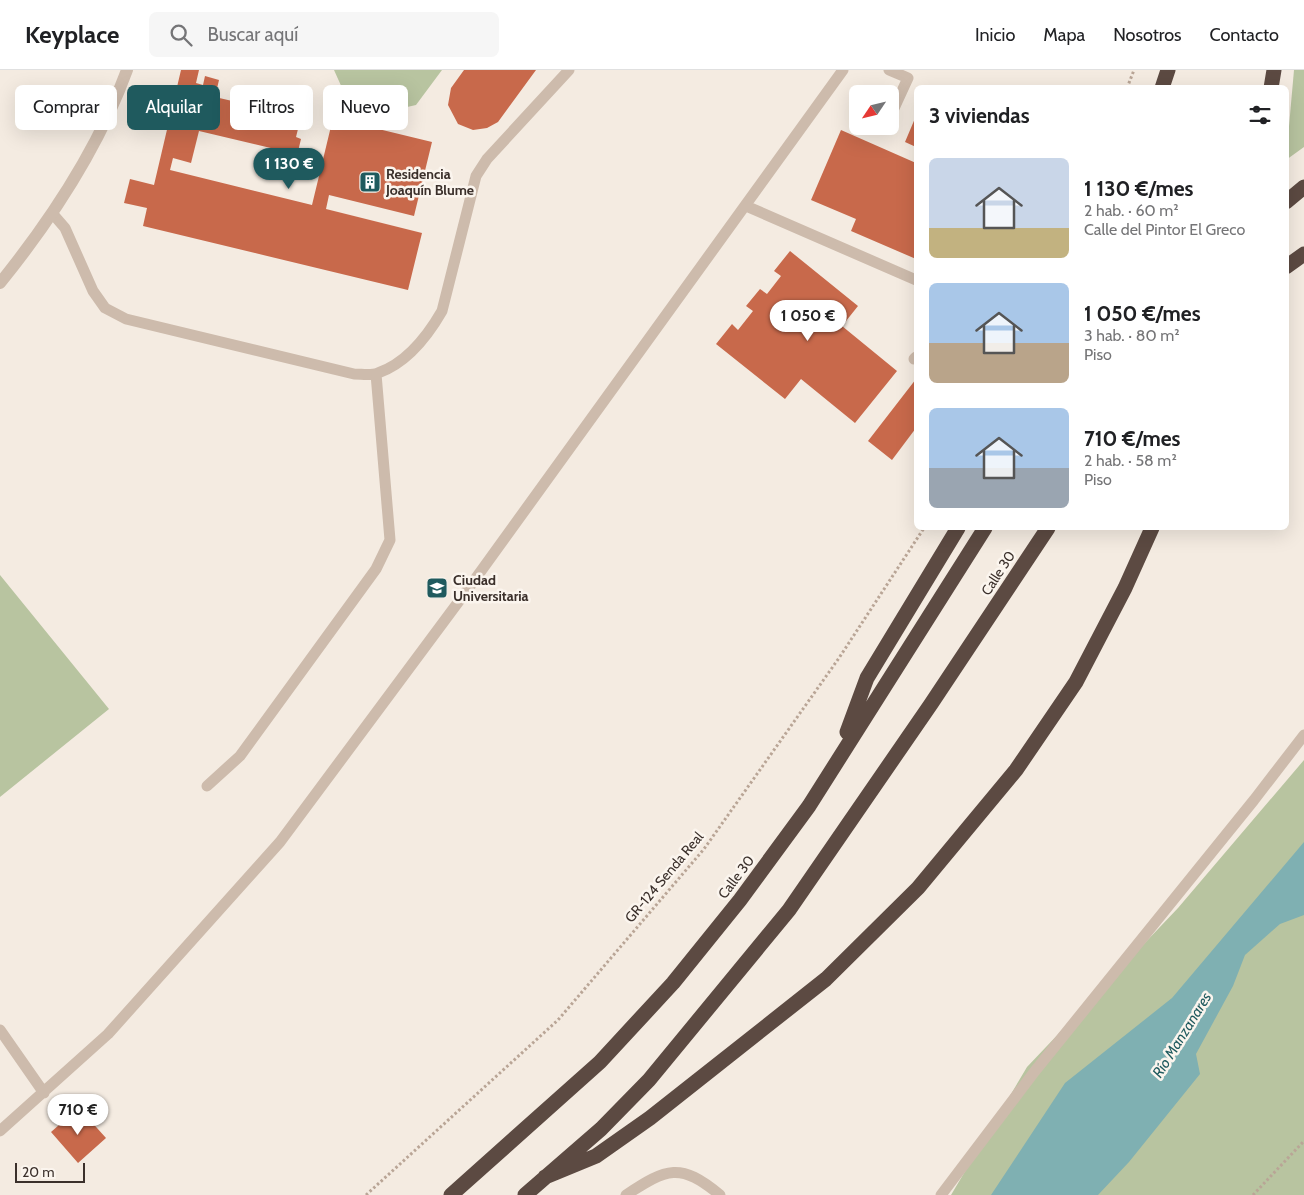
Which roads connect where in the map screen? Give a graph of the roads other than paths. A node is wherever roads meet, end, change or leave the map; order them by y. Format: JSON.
{"nodes":[{"id":1,"x":127,"y":70,"type":"edge"},
{"id":2,"x":569,"y":70,"type":"edge"},
{"id":3,"x":843,"y":70,"type":"edge"},
{"id":4,"x":889,"y":70,"type":"edge"},
{"id":5,"x":1168,"y":70,"type":"edge"},
{"id":6,"x":1274,"y":70,"type":"edge"},
{"id":7,"x":1163,"y":85,"type":"edge"},
{"id":8,"x":1272,"y":85,"type":"edge"},
{"id":9,"x":899,"y":98,"type":"edge"},
{"id":10,"x":1304,"y":187,"type":"edge"},
{"id":11,"x":1289,"y":200,"type":"edge"},
{"id":12,"x":746,"y":206,"type":"junction"},
{"id":13,"x":52,"y":213,"type":"junction"},
{"id":14,"x":1304,"y":254,"type":"edge"},
{"id":15,"x":1289,"y":265,"type":"edge"},
{"id":16,"x":914,"y":279,"type":"edge"},
{"id":17,"x":0,"y":283,"type":"edge"},
{"id":18,"x":376,"y":374,"type":"junction"},
{"id":19,"x":957,"y":530,"type":"edge"},
{"id":20,"x":984,"y":530,"type":"edge"},
{"id":21,"x":1047,"y":530,"type":"edge"},
{"id":22,"x":1151,"y":530,"type":"edge"},
{"id":23,"x":1304,"y":735,"type":"edge"},
{"id":24,"x":834,"y":766,"type":"junction"},
{"id":25,"x":207,"y":786,"type":"dead end"},
{"id":26,"x":0,"y":1030,"type":"edge"},
{"id":27,"x":44,"y":1093,"type":"junction"},
{"id":28,"x":0,"y":1132,"type":"edge"},
{"id":29,"x":546,"y":1177,"type":"junction"},
{"id":30,"x":451,"y":1195,"type":"edge"},
{"id":31,"x":524,"y":1195,"type":"edge"},
{"id":32,"x":626,"y":1195,"type":"edge"},
{"id":33,"x":720,"y":1195,"type":"edge"},
{"id":34,"x":941,"y":1195,"type":"edge"}],
"edges":[{"from":1,"to":13,"type":"street"},
{"from":2,"to":18,"type":"lane"},
{"from":3,"to":12,"type":"lane"},
{"from":4,"to":9,"type":"lane"},
{"from":5,"to":7,"type":"highway"},
{"from":6,"to":8,"type":"highway"},
{"from":10,"to":11,"type":"highway"},
{"from":12,"to":16,"type":"lane"},
{"from":12,"to":27,"type":"lane"},
{"from":13,"to":17,"type":"street"},
{"from":13,"to":18,"type":"lane"},
{"from":14,"to":15,"type":"highway"},
{"from":18,"to":25,"type":"lane"},
{"from":19,"to":24,"type":"highway"},
{"from":20,"to":24,"type":"highway","name":"Calle 30"},
{"from":21,"to":29,"type":"highway","name":"Calle 30"},
{"from":22,"to":29,"type":"highway"},
{"from":23,"to":34,"type":"lane"},
{"from":24,"to":30,"type":"highway","name":"Calle 30"},
{"from":26,"to":27,"type":"lane"},
{"from":27,"to":28,"type":"lane"},
{"from":29,"to":31,"type":"highway","name":"Calle 30"},
{"from":32,"to":33,"type":"lane"}]}
